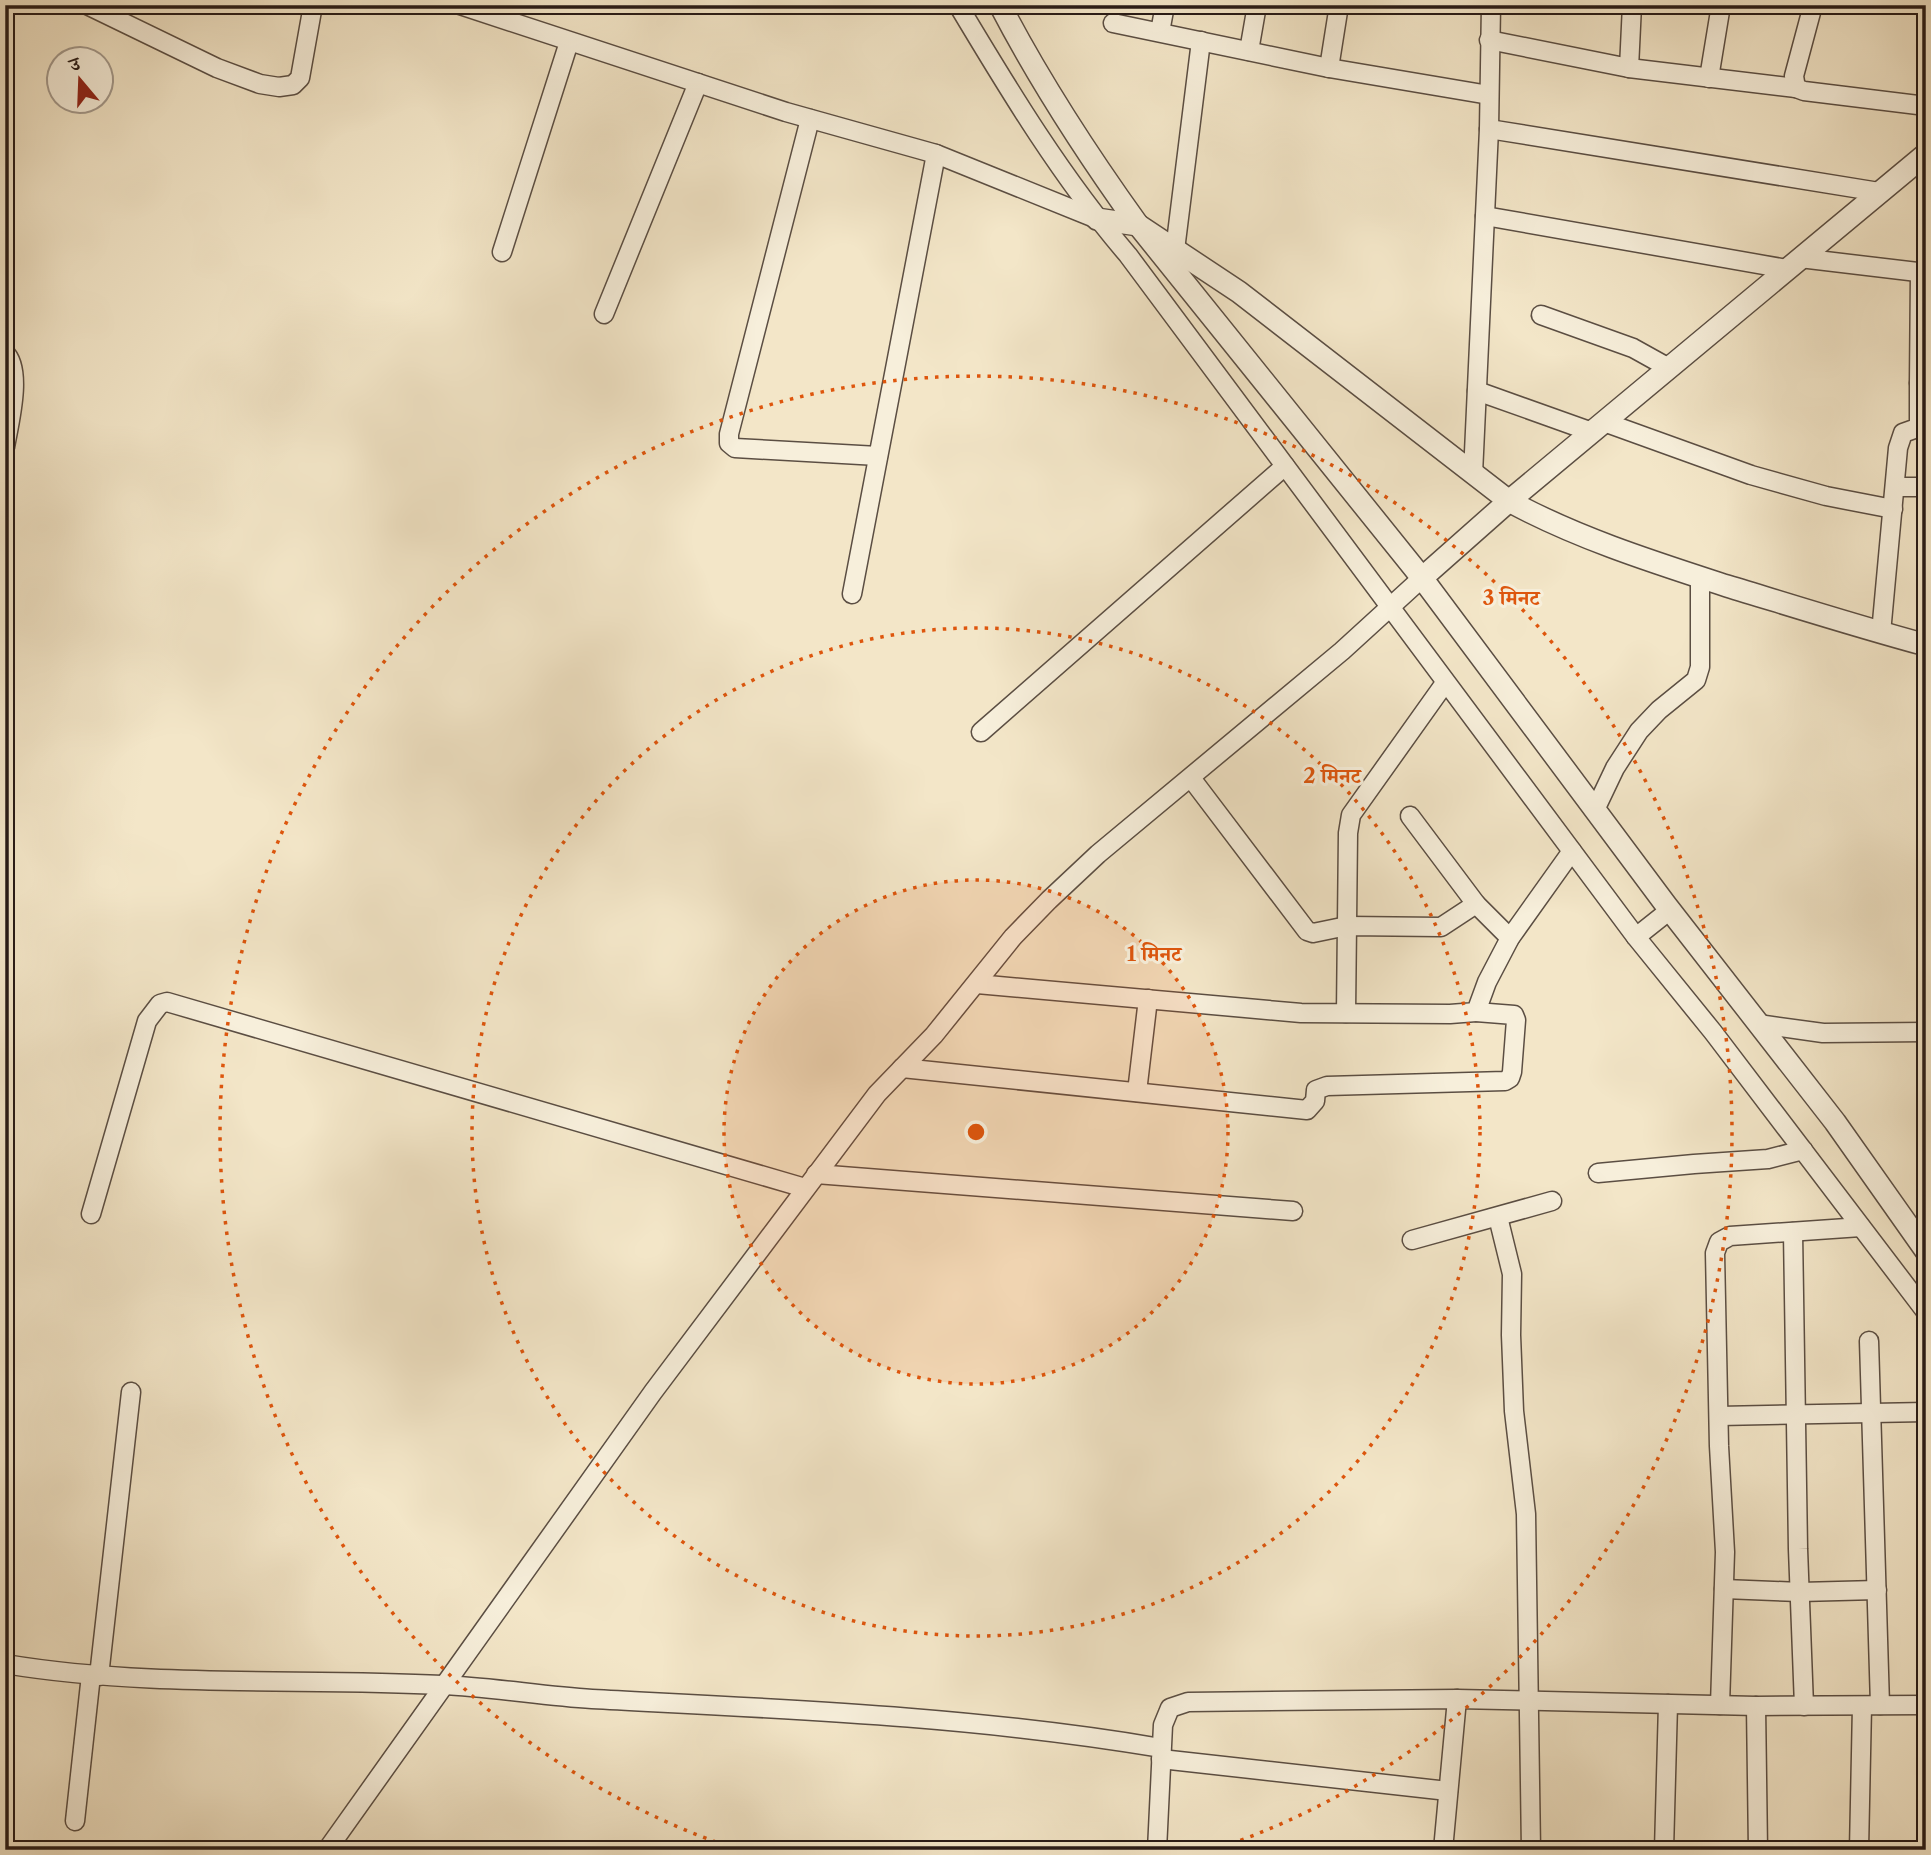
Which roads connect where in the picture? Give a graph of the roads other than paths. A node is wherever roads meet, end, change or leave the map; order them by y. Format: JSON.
{"nodes":[{"id":1,"x":87,"y":5,"type":"edge"},
{"id":2,"x":313,"y":5,"type":"edge"},
{"id":3,"x":460,"y":5,"type":"edge"},
{"id":4,"x":958,"y":5,"type":"edge"},
{"id":5,"x":1000,"y":5,"type":"edge"},
{"id":6,"x":1166,"y":5,"type":"edge"},
{"id":7,"x":1258,"y":5,"type":"edge"},
{"id":8,"x":1339,"y":5,"type":"edge"},
{"id":9,"x":1491,"y":5,"type":"edge"},
{"id":10,"x":1632,"y":5,"type":"edge"},
{"id":11,"x":1721,"y":5,"type":"edge"},
{"id":12,"x":1813,"y":5,"type":"edge"},
{"id":13,"x":1113,"y":23,"type":"dead end"},
{"id":14,"x":1160,"y":32,"type":"junction"},
{"id":15,"x":1489,"y":40,"type":"junction"},
{"id":16,"x":1201,"y":41,"type":"junction"},
{"id":17,"x":569,"y":42,"type":"junction"},
{"id":18,"x":1249,"y":51,"type":"junction"},
{"id":19,"x":1329,"y":68,"type":"junction"},
{"id":20,"x":1629,"y":68,"type":"junction"},
{"id":21,"x":1709,"y":78,"type":"junction"},
{"id":22,"x":698,"y":83,"type":"junction"},
{"id":23,"x":1796,"y":88,"type":"junction"},
{"id":24,"x":1489,"y":95,"type":"junction"},
{"id":25,"x":1926,"y":106,"type":"edge"},
{"id":26,"x":810,"y":119,"type":"junction"},
{"id":27,"x":1489,"y":129,"type":"junction"},
{"id":28,"x":936,"y":154,"type":"junction"},
{"id":29,"x":1921,"y":162,"type":"edge"},
{"id":30,"x":1879,"y":192,"type":"junction"},
{"id":31,"x":1485,"y":216,"type":"junction"},
{"id":32,"x":1103,"y":219,"type":"junction"},
{"id":33,"x":1134,"y":224,"type":"junction"},
{"id":34,"x":1175,"y":250,"type":"junction"},
{"id":35,"x":502,"y":252,"type":"dead end"},
{"id":36,"x":1794,"y":263,"type":"junction"},
{"id":37,"x":1923,"y":273,"type":"edge"},
{"id":38,"x":604,"y":314,"type":"dead end"},
{"id":39,"x":1541,"y":315,"type":"dead end"},
{"id":40,"x":5,"y":353,"type":"edge"},
{"id":41,"x":1669,"y":368,"type":"junction"},
{"id":42,"x":1922,"y":384,"type":"edge"},
{"id":43,"x":1477,"y":391,"type":"junction"},
{"id":44,"x":1598,"y":427,"type":"junction"},
{"id":45,"x":5,"y":447,"type":"edge"},
{"id":46,"x":878,"y":456,"type":"junction"},
{"id":47,"x":1285,"y":466,"type":"junction"},
{"id":48,"x":1474,"y":474,"type":"junction"},
{"id":49,"x":1895,"y":487,"type":"junction"},
{"id":50,"x":1926,"y":487,"type":"edge"},
{"id":51,"x":1509,"y":501,"type":"junction"},
{"id":52,"x":1893,"y":509,"type":"junction"},
{"id":53,"x":1700,"y":577,"type":"junction"},
{"id":54,"x":1406,"y":592,"type":"junction"},
{"id":55,"x":852,"y":594,"type":"dead end"},
{"id":56,"x":1881,"y":633,"type":"junction"},
{"id":57,"x":1926,"y":645,"type":"edge"},
{"id":58,"x":1445,"y":683,"type":"junction"},
{"id":59,"x":981,"y":732,"type":"dead end"},
{"id":60,"x":1191,"y":779,"type":"junction"},
{"id":61,"x":1595,"y":810,"type":"junction"},
{"id":62,"x":1410,"y":816,"type":"dead end"},
{"id":63,"x":1572,"y":851,"type":"junction"},
{"id":64,"x":1476,"y":904,"type":"junction"},
{"id":65,"x":1651,"y":924,"type":"junction"},
{"id":66,"x":1347,"y":926,"type":"junction"},
{"id":67,"x":1510,"y":938,"type":"junction"},
{"id":68,"x":977,"y":984,"type":"junction"},
{"id":69,"x":1148,"y":999,"type":"junction"},
{"id":70,"x":1476,"y":1012,"type":"junction"},
{"id":71,"x":1346,"y":1013,"type":"junction"},
{"id":72,"x":1758,"y":1024,"type":"junction"},
{"id":73,"x":1926,"y":1032,"type":"edge"},
{"id":74,"x":902,"y":1068,"type":"junction"},
{"id":75,"x":1137,"y":1092,"type":"junction"},
{"id":76,"x":1803,"y":1150,"type":"junction"},
{"id":77,"x":1598,"y":1173,"type":"dead end"},
{"id":78,"x":811,"y":1181,"type":"junction"},
{"id":79,"x":1552,"y":1201,"type":"dead end"},
{"id":80,"x":1293,"y":1212,"type":"dead end"},
{"id":81,"x":90,"y":1214,"type":"dead end"},
{"id":82,"x":1498,"y":1217,"type":"junction"},
{"id":83,"x":1861,"y":1227,"type":"junction"},
{"id":84,"x":1793,"y":1232,"type":"junction"},
{"id":85,"x":1412,"y":1240,"type":"dead end"},
{"id":86,"x":1926,"y":1251,"type":"edge"},
{"id":87,"x":1926,"y":1312,"type":"edge"},
{"id":88,"x":1869,"y":1341,"type":"dead end"},
{"id":89,"x":131,"y":1391,"type":"dead end"},
{"id":90,"x":1871,"y":1412,"type":"junction"},
{"id":91,"x":1926,"y":1412,"type":"edge"},
{"id":92,"x":1796,"y":1414,"type":"junction"},
{"id":93,"x":1719,"y":1416,"type":"junction"},
{"id":94,"x":1724,"y":1589,"type":"junction"},
{"id":95,"x":1877,"y":1590,"type":"junction"},
{"id":96,"x":1800,"y":1592,"type":"junction"},
{"id":97,"x":5,"y":1664,"type":"edge"},
{"id":98,"x":95,"y":1676,"type":"junction"},
{"id":99,"x":443,"y":1685,"type":"junction"},
{"id":100,"x":1457,"y":1699,"type":"junction"},
{"id":101,"x":1530,"y":1701,"type":"junction"},
{"id":102,"x":1668,"y":1704,"type":"junction"},
{"id":103,"x":1720,"y":1705,"type":"junction"},
{"id":104,"x":1871,"y":1705,"type":"junction"},
{"id":105,"x":1926,"y":1705,"type":"edge"},
{"id":106,"x":1756,"y":1706,"type":"junction"},
{"id":107,"x":1804,"y":1706,"type":"junction"},
{"id":108,"x":1161,"y":1754,"type":"junction"},
{"id":109,"x":1448,"y":1791,"type":"junction"},
{"id":110,"x":75,"y":1821,"type":"dead end"},
{"id":111,"x":327,"y":1850,"type":"edge"},
{"id":112,"x":1157,"y":1850,"type":"edge"},
{"id":113,"x":1443,"y":1850,"type":"edge"},
{"id":114,"x":1531,"y":1850,"type":"edge"},
{"id":115,"x":1664,"y":1850,"type":"edge"},
{"id":116,"x":1758,"y":1850,"type":"edge"},
{"id":117,"x":1859,"y":1850,"type":"edge"}],
"edges":[{"from":1,"to":2,"type":"street"},
{"from":3,"to":17,"type":"street"},
{"from":4,"to":32,"type":"street"},
{"from":5,"to":33,"type":"street"},
{"from":6,"to":14,"type":"street"},
{"from":7,"to":18,"type":"street"},
{"from":8,"to":19,"type":"street"},
{"from":9,"to":15,"type":"street"},
{"from":10,"to":20,"type":"street"},
{"from":11,"to":21,"type":"street"},
{"from":12,"to":23,"type":"street"},
{"from":13,"to":14,"type":"street"},
{"from":14,"to":16,"type":"street"},
{"from":15,"to":20,"type":"street"},
{"from":15,"to":24,"type":"street"},
{"from":16,"to":18,"type":"street"},
{"from":16,"to":34,"type":"street"},
{"from":17,"to":22,"type":"street"},
{"from":17,"to":35,"type":"street"},
{"from":18,"to":19,"type":"street"},
{"from":19,"to":24,"type":"street"},
{"from":20,"to":21,"type":"street"},
{"from":21,"to":23,"type":"street"},
{"from":22,"to":26,"type":"street"},
{"from":22,"to":38,"type":"street"},
{"from":23,"to":25,"type":"street"},
{"from":24,"to":27,"type":"street"},
{"from":26,"to":28,"type":"street"},
{"from":26,"to":46,"type":"street"},
{"from":27,"to":30,"type":"street"},
{"from":27,"to":31,"type":"street"},
{"from":28,"to":32,"type":"street"},
{"from":28,"to":46,"type":"street"},
{"from":29,"to":30,"type":"street"},
{"from":30,"to":36,"type":"street"},
{"from":31,"to":36,"type":"street"},
{"from":31,"to":43,"type":"street"},
{"from":32,"to":33,"type":"street"},
{"from":32,"to":47,"type":"street"},
{"from":33,"to":34,"type":"street"},
{"from":33,"to":54,"type":"street"},
{"from":34,"to":48,"type":"street"},
{"from":36,"to":37,"type":"street"},
{"from":36,"to":41,"type":"street"},
{"from":37,"to":42,"type":"street"},
{"from":39,"to":41,"type":"street"},
{"from":40,"to":45,"type":"street"},
{"from":41,"to":44,"type":"street"},
{"from":42,"to":49,"type":"street"},
{"from":43,"to":44,"type":"street"},
{"from":43,"to":48,"type":"street"},
{"from":44,"to":51,"type":"street"},
{"from":44,"to":52,"type":"street"},
{"from":46,"to":55,"type":"street"},
{"from":47,"to":54,"type":"street"},
{"from":47,"to":59,"type":"street"},
{"from":48,"to":51,"type":"street"},
{"from":49,"to":50,"type":"street"},
{"from":49,"to":52,"type":"street"},
{"from":51,"to":53,"type":"street"},
{"from":51,"to":54,"type":"street"},
{"from":52,"to":56,"type":"street"},
{"from":53,"to":56,"type":"street"},
{"from":53,"to":61,"type":"street"},
{"from":54,"to":58,"type":"street"},
{"from":54,"to":60,"type":"street"},
{"from":54,"to":61,"type":"street"},
{"from":56,"to":57,"type":"street"},
{"from":58,"to":63,"type":"street"},
{"from":58,"to":66,"type":"street"},
{"from":60,"to":66,"type":"street"},
{"from":60,"to":68,"type":"street"},
{"from":61,"to":65,"type":"street"},
{"from":62,"to":64,"type":"street"},
{"from":63,"to":65,"type":"street"},
{"from":63,"to":67,"type":"street"},
{"from":64,"to":66,"type":"street"},
{"from":64,"to":67,"type":"street"},
{"from":65,"to":72,"type":"street"},
{"from":65,"to":76,"type":"street"},
{"from":66,"to":71,"type":"street"},
{"from":67,"to":70,"type":"street"},
{"from":68,"to":69,"type":"street"},
{"from":68,"to":74,"type":"street"},
{"from":69,"to":71,"type":"street"},
{"from":69,"to":75,"type":"street"},
{"from":70,"to":71,"type":"street"},
{"from":70,"to":75,"type":"street"},
{"from":72,"to":73,"type":"street"},
{"from":72,"to":86,"type":"street"},
{"from":74,"to":75,"type":"street"},
{"from":74,"to":78,"type":"street"},
{"from":76,"to":77,"type":"street"},
{"from":76,"to":83,"type":"street"},
{"from":78,"to":80,"type":"street"},
{"from":78,"to":81,"type":"street"},
{"from":78,"to":99,"type":"street"},
{"from":79,"to":82,"type":"street"},
{"from":82,"to":85,"type":"street"},
{"from":82,"to":101,"type":"street"},
{"from":83,"to":84,"type":"street"},
{"from":83,"to":87,"type":"street"},
{"from":84,"to":92,"type":"street"},
{"from":84,"to":93,"type":"street"},
{"from":88,"to":90,"type":"street"},
{"from":89,"to":98,"type":"street"},
{"from":90,"to":91,"type":"street"},
{"from":90,"to":92,"type":"street"},
{"from":90,"to":95,"type":"street"},
{"from":92,"to":93,"type":"street"},
{"from":92,"to":96,"type":"street"},
{"from":93,"to":94,"type":"street"},
{"from":94,"to":96,"type":"street"},
{"from":94,"to":103,"type":"street"},
{"from":95,"to":96,"type":"street"},
{"from":95,"to":104,"type":"street"},
{"from":96,"to":107,"type":"street"},
{"from":97,"to":98,"type":"street"},
{"from":98,"to":99,"type":"street"},
{"from":98,"to":110,"type":"street"},
{"from":99,"to":108,"type":"street"},
{"from":99,"to":111,"type":"street"},
{"from":100,"to":101,"type":"street"},
{"from":100,"to":108,"type":"street"},
{"from":100,"to":109,"type":"street"},
{"from":101,"to":102,"type":"street"},
{"from":101,"to":114,"type":"street"},
{"from":102,"to":103,"type":"street"},
{"from":102,"to":115,"type":"street"},
{"from":103,"to":106,"type":"street"},
{"from":104,"to":105,"type":"street"},
{"from":104,"to":107,"type":"street"},
{"from":104,"to":117,"type":"street"},
{"from":106,"to":107,"type":"street"},
{"from":106,"to":116,"type":"street"},
{"from":108,"to":109,"type":"street"},
{"from":108,"to":112,"type":"street"},
{"from":109,"to":113,"type":"street"}]}
